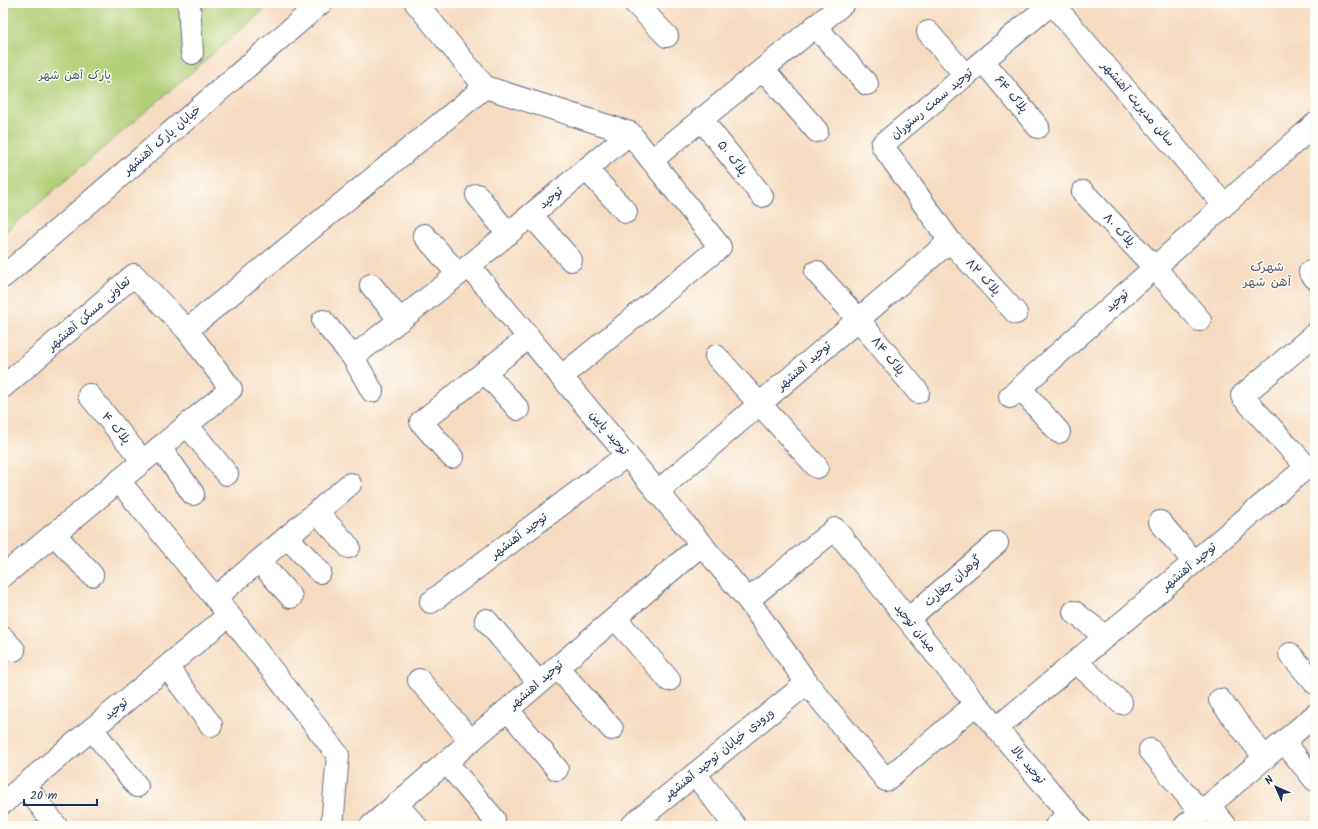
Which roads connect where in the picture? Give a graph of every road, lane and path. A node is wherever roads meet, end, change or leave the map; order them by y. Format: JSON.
{"nodes":[{"id":1,"x":190,"y":3,"type":"edge"},
{"id":2,"x":321,"y":3,"type":"edge"},
{"id":3,"x":416,"y":3,"type":"edge"},
{"id":4,"x":635,"y":3,"type":"edge"},
{"id":5,"x":844,"y":3,"type":"edge"},
{"id":6,"x":1052,"y":3,"type":"edge"},
{"id":7,"x":815,"y":26,"type":"junction"},
{"id":8,"x":928,"y":32,"type":"dead end"},
{"id":9,"x":667,"y":36,"type":"dead end"},
{"id":10,"x":192,"y":53,"type":"dead end"},
{"id":11,"x":983,"y":61,"type":"junction"},
{"id":12,"x":763,"y":69,"type":"junction"},
{"id":13,"x":966,"y":76,"type":"junction"},
{"id":14,"x":867,"y":84,"type":"dead end"},
{"id":15,"x":485,"y":87,"type":"junction"},
{"id":16,"x":702,"y":119,"type":"junction"},
{"id":17,"x":1315,"y":124,"type":"edge"},
{"id":18,"x":1038,"y":127,"type":"dead end"},
{"id":19,"x":817,"y":131,"type":"dead end"},
{"id":20,"x":630,"y":133,"type":"junction"},
{"id":21,"x":652,"y":160,"type":"junction"},
{"id":22,"x":586,"y":169,"type":"junction"},
{"id":23,"x":1083,"y":192,"type":"dead end"},
{"id":24,"x":477,"y":195,"type":"dead end"},
{"id":25,"x":762,"y":196,"type":"dead end"},
{"id":26,"x":1224,"y":205,"type":"junction"},
{"id":27,"x":626,"y":212,"type":"dead end"},
{"id":28,"x":531,"y":215,"type":"junction"},
{"id":29,"x":508,"y":234,"type":"junction"},
{"id":30,"x":424,"y":236,"type":"dead end"},
{"id":31,"x":950,"y":241,"type":"junction"},
{"id":32,"x":572,"y":260,"type":"dead end"},
{"id":33,"x":1155,"y":268,"type":"junction"},
{"id":34,"x":464,"y":270,"type":"junction"},
{"id":35,"x":816,"y":272,"type":"dead end"},
{"id":36,"x":3,"y":277,"type":"edge"},
{"id":37,"x":371,"y":285,"type":"dead end"},
{"id":38,"x":1016,"y":313,"type":"dead end"},
{"id":39,"x":858,"y":319,"type":"junction"},
{"id":40,"x":323,"y":320,"type":"dead end"},
{"id":41,"x":400,"y":320,"type":"junction"},
{"id":42,"x":1200,"y":320,"type":"dead end"},
{"id":43,"x":187,"y":330,"type":"junction"},
{"id":44,"x":1315,"y":334,"type":"edge"},
{"id":45,"x":529,"y":337,"type":"junction"},
{"id":46,"x":353,"y":356,"type":"junction"},
{"id":47,"x":716,"y":356,"type":"dead end"},
{"id":48,"x":485,"y":372,"type":"junction"},
{"id":49,"x":561,"y":377,"type":"junction"},
{"id":50,"x":3,"y":387,"type":"edge"},
{"id":51,"x":372,"y":391,"type":"dead end"},
{"id":52,"x":918,"y":392,"type":"dead end"},
{"id":53,"x":89,"y":395,"type":"dead end"},
{"id":54,"x":760,"y":404,"type":"junction"},
{"id":55,"x":518,"y":409,"type":"dead end"},
{"id":56,"x":187,"y":425,"type":"junction"},
{"id":57,"x":1059,"y":432,"type":"dead end"},
{"id":58,"x":160,"y":447,"type":"junction"},
{"id":59,"x":627,"y":455,"type":"junction"},
{"id":60,"x":452,"y":457,"type":"dead end"},
{"id":61,"x":143,"y":461,"type":"junction"},
{"id":62,"x":817,"y":467,"type":"dead end"},
{"id":63,"x":227,"y":474,"type":"dead end"},
{"id":64,"x":119,"y":481,"type":"junction"},
{"id":65,"x":350,"y":484,"type":"dead end"},
{"id":66,"x":657,"y":492,"type":"junction"},
{"id":67,"x":194,"y":494,"type":"dead end"},
{"id":68,"x":317,"y":512,"type":"junction"},
{"id":69,"x":1160,"y":522,"type":"dead end"},
{"id":70,"x":54,"y":534,"type":"junction"},
{"id":71,"x":287,"y":537,"type":"junction"},
{"id":72,"x":997,"y":543,"type":"dead end"},
{"id":73,"x":702,"y":544,"type":"junction"},
{"id":74,"x":349,"y":547,"type":"dead end"},
{"id":75,"x":260,"y":561,"type":"junction"},
{"id":76,"x":1194,"y":562,"type":"junction"},
{"id":77,"x":320,"y":572,"type":"dead end"},
{"id":78,"x":92,"y":575,"type":"dead end"},
{"id":79,"x":3,"y":576,"type":"edge"},
{"id":80,"x":291,"y":597,"type":"dead end"},
{"id":81,"x":215,"y":598,"type":"junction"},
{"id":82,"x":748,"y":600,"type":"junction"},
{"id":83,"x":431,"y":602,"type":"dead end"},
{"id":84,"x":1074,"y":612,"type":"dead end"},
{"id":85,"x":229,"y":615,"type":"junction"},
{"id":86,"x":616,"y":619,"type":"junction"},
{"id":87,"x":908,"y":619,"type":"junction"},
{"id":88,"x":486,"y":620,"type":"dead end"},
{"id":89,"x":1106,"y":637,"type":"junction"},
{"id":90,"x":1290,"y":654,"type":"dead end"},
{"id":91,"x":1076,"y":662,"type":"junction"},
{"id":92,"x":167,"y":667,"type":"junction"},
{"id":93,"x":557,"y":668,"type":"junction"},
{"id":94,"x":419,"y":680,"type":"dead end"},
{"id":95,"x":669,"y":680,"type":"dead end"},
{"id":96,"x":539,"y":683,"type":"junction"},
{"id":97,"x":807,"y":683,"type":"junction"},
{"id":98,"x":1315,"y":683,"type":"edge"},
{"id":99,"x":1220,"y":700,"type":"dead end"},
{"id":100,"x":1121,"y":703,"type":"dead end"},
{"id":101,"x":976,"y":704,"type":"junction"},
{"id":102,"x":508,"y":710,"type":"junction"},
{"id":103,"x":1315,"y":715,"type":"edge"},
{"id":104,"x":211,"y":725,"type":"dead end"},
{"id":105,"x":997,"y":728,"type":"junction"},
{"id":106,"x":92,"y":729,"type":"junction"},
{"id":107,"x":612,"y":729,"type":"dead end"},
{"id":108,"x":471,"y":741,"type":"junction"},
{"id":109,"x":1284,"y":742,"type":"junction"},
{"id":110,"x":1150,"y":750,"type":"dead end"},
{"id":111,"x":1265,"y":758,"type":"junction"},
{"id":112,"x":446,"y":762,"type":"junction"},
{"id":113,"x":557,"y":769,"type":"dead end"},
{"id":114,"x":695,"y":774,"type":"junction"},
{"id":115,"x":1315,"y":780,"type":"edge"},
{"id":116,"x":25,"y":785,"type":"junction"},
{"id":117,"x":137,"y":786,"type":"dead end"},
{"id":118,"x":3,"y":803,"type":"edge"},
{"id":119,"x":396,"y":804,"type":"junction"},
{"id":120,"x":1198,"y":815,"type":"edge"},
{"id":121,"x":494,"y":819,"type":"dead end"},
{"id":122,"x":1068,"y":822,"type":"edge"},
{"id":123,"x":56,"y":826,"type":"edge"},
{"id":124,"x":332,"y":826,"type":"edge"},
{"id":125,"x":371,"y":826,"type":"edge"},
{"id":126,"x":416,"y":826,"type":"edge"},
{"id":127,"x":631,"y":826,"type":"edge"},
{"id":128,"x":736,"y":826,"type":"edge"},
{"id":129,"x":1226,"y":826,"type":"edge"}],
"edges":[{"from":1,"to":10,"type":"street"},
{"from":2,"to":36,"type":"street","name":"خیابان پارک آهنشهر"},
{"from":3,"to":15,"type":"street"},
{"from":4,"to":9,"type":"street"},
{"from":5,"to":7,"type":"street"},
{"from":6,"to":11,"type":"street","name":"توحید سمت رستوران"},
{"from":6,"to":26,"type":"street","name":"سالن مدیریت آهنشهر"},
{"from":7,"to":12,"type":"street"},
{"from":7,"to":14,"type":"street"},
{"from":8,"to":13,"type":"street"},
{"from":11,"to":13,"type":"street","name":"توحید سمت رستوران"},
{"from":11,"to":18,"type":"street","name":"پلاک ۶۴"},
{"from":12,"to":16,"type":"street"},
{"from":12,"to":19,"type":"street"},
{"from":13,"to":31,"type":"street","name":"توحید سمت رستوران"},
{"from":15,"to":20,"type":"street"},
{"from":15,"to":43,"type":"street"},
{"from":16,"to":21,"type":"street"},
{"from":16,"to":25,"type":"street","name":"پلاک ۵۰"},
{"from":17,"to":26,"type":"street","name":"توحید"},
{"from":20,"to":21,"type":"street"},
{"from":20,"to":22,"type":"street","name":"توحید"},
{"from":21,"to":49,"type":"street"},
{"from":22,"to":27,"type":"street"},
{"from":22,"to":28,"type":"street","name":"توحید"},
{"from":23,"to":33,"type":"street","name":"پلاک ۸۰"},
{"from":24,"to":29,"type":"street"},
{"from":26,"to":33,"type":"street","name":"توحید"},
{"from":28,"to":29,"type":"street","name":"توحید"},
{"from":28,"to":32,"type":"street"},
{"from":29,"to":34,"type":"street","name":"توحید"},
{"from":30,"to":34,"type":"street","name":"توحید پایین"},
{"from":31,"to":38,"type":"street","name":"پلاک ۸۲"},
{"from":31,"to":39,"type":"street","name":"توحید آهنشهر"},
{"from":33,"to":42,"type":"street","name":"پلاک ۸۰"},
{"from":33,"to":57,"type":"street","name":"توحید"},
{"from":34,"to":41,"type":"street","name":"توحید"},
{"from":34,"to":45,"type":"street","name":"توحید پایین"},
{"from":35,"to":39,"type":"street","name":"پلاک ۸۴"},
{"from":37,"to":41,"type":"street"},
{"from":39,"to":52,"type":"street","name":"پلاک ۸۴"},
{"from":39,"to":54,"type":"street","name":"توحید آهنشهر"},
{"from":40,"to":46,"type":"street"},
{"from":41,"to":46,"type":"street","name":"توحید"},
{"from":43,"to":50,"type":"street","name":"تعاونی مسکن آهنشهر"},
{"from":43,"to":56,"type":"street"},
{"from":44,"to":76,"type":"street","name":"توحید آهنشهر"},
{"from":45,"to":48,"type":"street"},
{"from":45,"to":49,"type":"street","name":"توحید پایین"},
{"from":46,"to":51,"type":"street"},
{"from":47,"to":54,"type":"street"},
{"from":48,"to":55,"type":"street"},
{"from":48,"to":60,"type":"street"},
{"from":49,"to":59,"type":"street","name":"توحید پایین"},
{"from":53,"to":61,"type":"street","name":"پلاک ۴"},
{"from":54,"to":62,"type":"street"},
{"from":54,"to":66,"type":"street","name":"توحید آهنشهر"},
{"from":56,"to":58,"type":"street"},
{"from":56,"to":63,"type":"street"},
{"from":58,"to":61,"type":"street"},
{"from":58,"to":67,"type":"street"},
{"from":59,"to":66,"type":"street","name":"توحید پایین"},
{"from":59,"to":83,"type":"street","name":"توحید آهنشهر"},
{"from":61,"to":64,"type":"street"},
{"from":64,"to":70,"type":"street"},
{"from":64,"to":81,"type":"street"},
{"from":65,"to":68,"type":"street"},
{"from":66,"to":73,"type":"street","name":"توحید پایین"},
{"from":68,"to":71,"type":"street"},
{"from":68,"to":74,"type":"street"},
{"from":69,"to":76,"type":"street"},
{"from":70,"to":78,"type":"street"},
{"from":70,"to":79,"type":"street"},
{"from":71,"to":75,"type":"street"},
{"from":71,"to":77,"type":"street"},
{"from":72,"to":87,"type":"street","name":"گوهران چغارت"},
{"from":73,"to":82,"type":"street","name":"توحید پایین"},
{"from":73,"to":86,"type":"street","name":"توحید اهنشهر"},
{"from":75,"to":80,"type":"street"},
{"from":75,"to":81,"type":"street"},
{"from":76,"to":89,"type":"street","name":"توحید آهنشهر"},
{"from":81,"to":85,"type":"street"},
{"from":82,"to":87,"type":"street","name":"میدان توحید"},
{"from":82,"to":97,"type":"street"},
{"from":84,"to":89,"type":"street"},
{"from":85,"to":92,"type":"street","name":"توحید"},
{"from":85,"to":124,"type":"street"},
{"from":86,"to":93,"type":"street","name":"توحید اهنشهر"},
{"from":86,"to":95,"type":"street"},
{"from":87,"to":101,"type":"street","name":"میدان توحید"},
{"from":88,"to":96,"type":"street"},
{"from":89,"to":91,"type":"street","name":"توحید آهنشهر"},
{"from":90,"to":98,"type":"street"},
{"from":91,"to":100,"type":"street"},
{"from":91,"to":105,"type":"street","name":"توحید آهنشهر"},
{"from":92,"to":104,"type":"street"},
{"from":92,"to":106,"type":"street","name":"توحید"},
{"from":93,"to":96,"type":"street","name":"توحید اهنشهر"},
{"from":93,"to":107,"type":"street"},
{"from":94,"to":108,"type":"street"},
{"from":96,"to":102,"type":"street","name":"توحید اهنشهر"},
{"from":97,"to":101,"type":"street"},
{"from":97,"to":114,"type":"street","name":"ورودی خیابان توحید آهنشهر"},
{"from":99,"to":111,"type":"street"},
{"from":101,"to":105,"type":"street","name":"توحید بالا"},
{"from":102,"to":108,"type":"street","name":"توحید اهنشهر"},
{"from":102,"to":113,"type":"street"},
{"from":103,"to":109,"type":"street"},
{"from":105,"to":122,"type":"street","name":"توحید بالا"},
{"from":106,"to":116,"type":"street","name":"توحید"},
{"from":106,"to":117,"type":"street"},
{"from":108,"to":112,"type":"street","name":"توحید اهنشهر"},
{"from":109,"to":111,"type":"street"},
{"from":109,"to":115,"type":"street"},
{"from":110,"to":120,"type":"street"},
{"from":111,"to":120,"type":"street"},
{"from":112,"to":119,"type":"street","name":"توحید اهنشهر"},
{"from":112,"to":121,"type":"street"},
{"from":114,"to":127,"type":"street","name":"ورودی خیابان توحید آهنشهر"},
{"from":114,"to":128,"type":"street"},
{"from":116,"to":118,"type":"street","name":"توحید"},
{"from":116,"to":123,"type":"street"},
{"from":119,"to":125,"type":"street","name":"توحید اهنشهر"},
{"from":119,"to":126,"type":"street"},
{"from":120,"to":129,"type":"street"}]}
